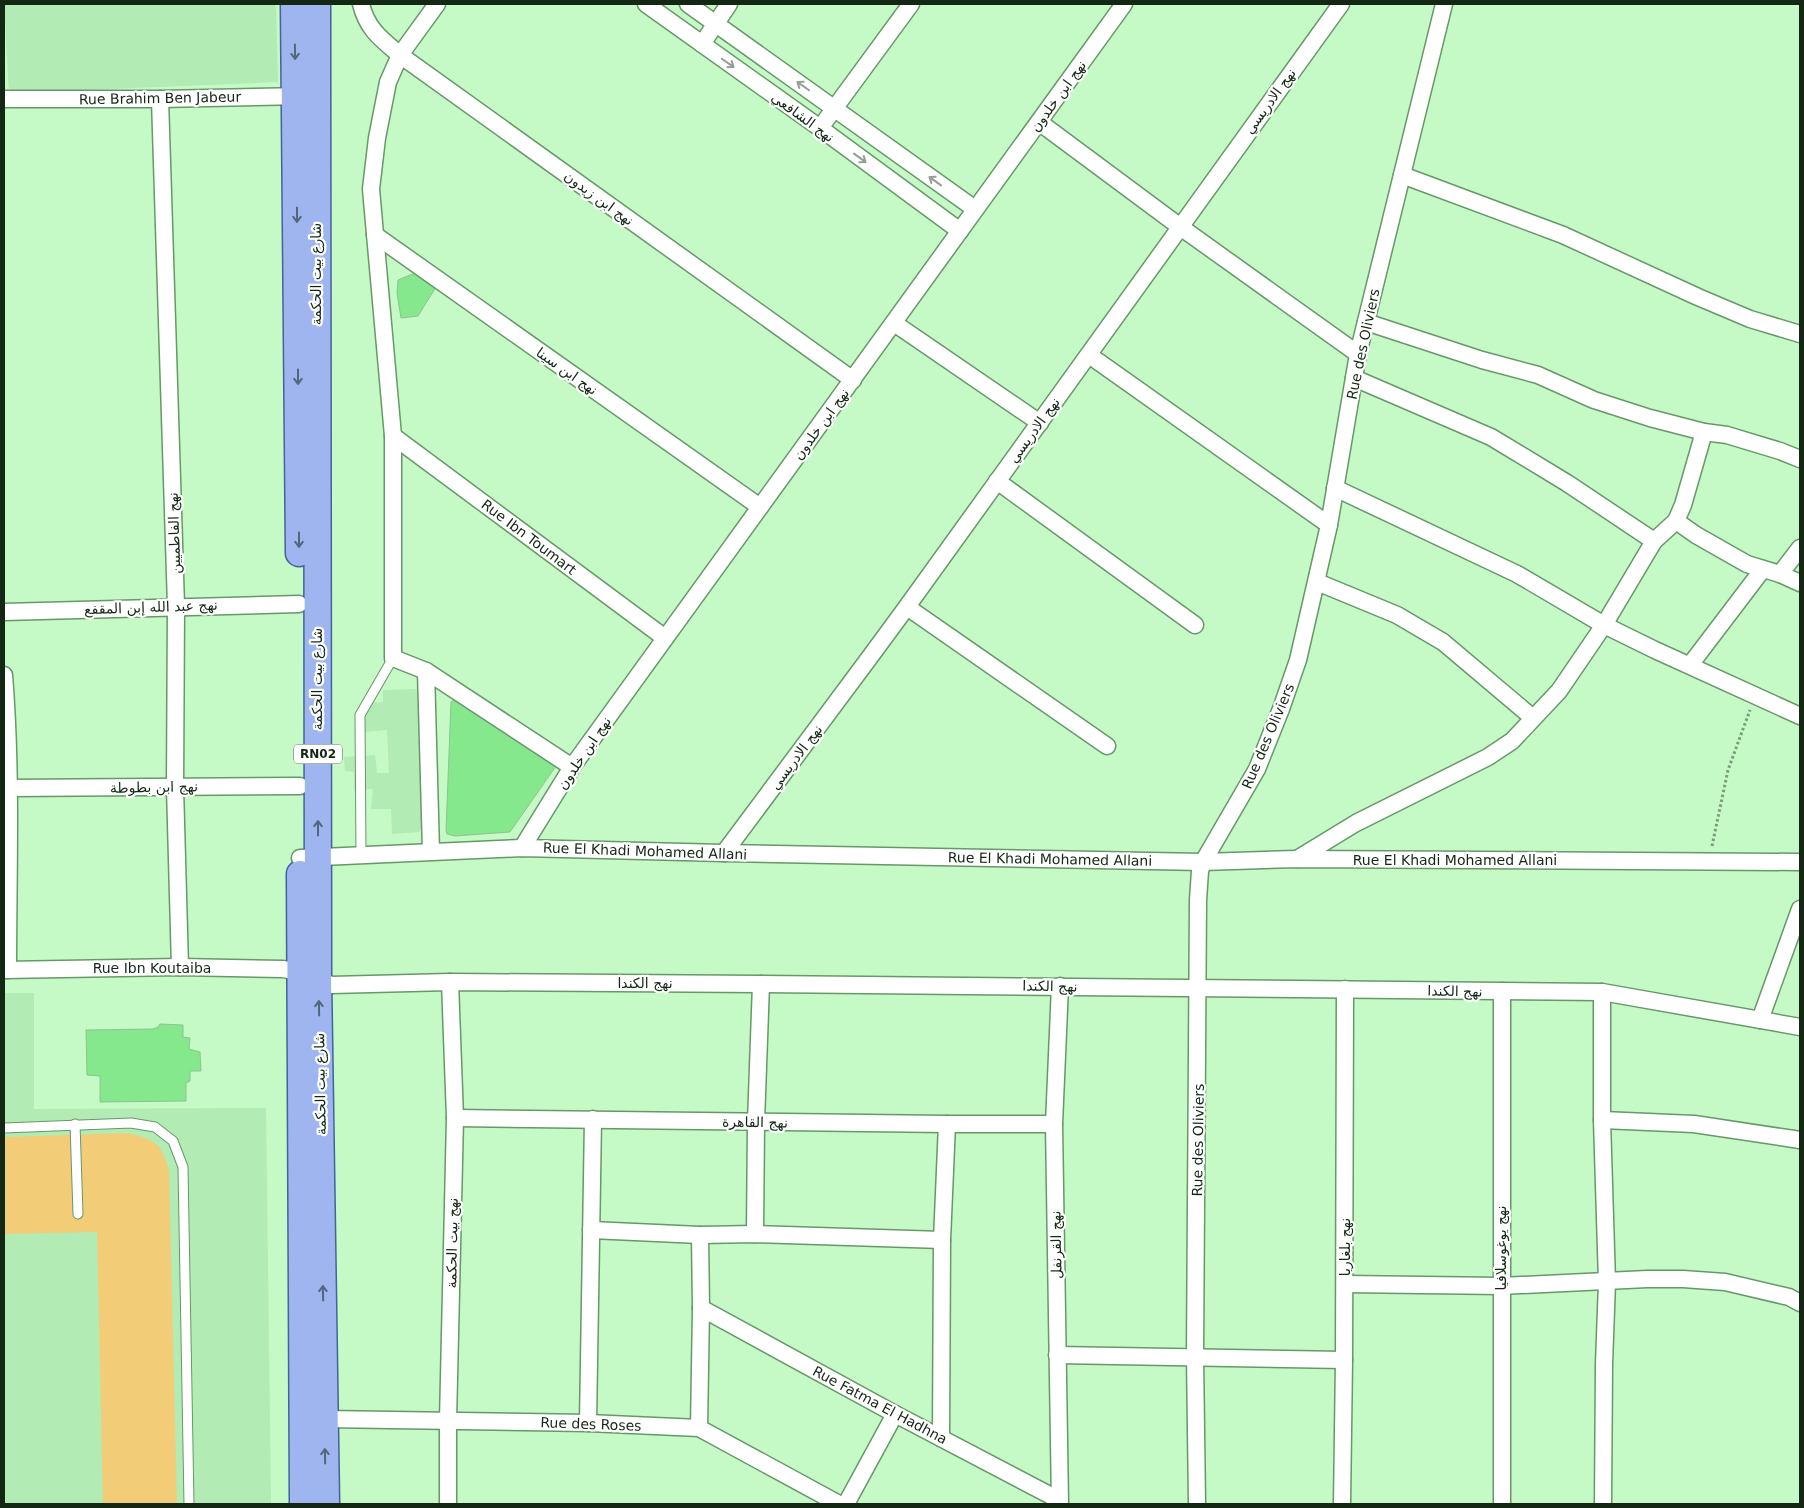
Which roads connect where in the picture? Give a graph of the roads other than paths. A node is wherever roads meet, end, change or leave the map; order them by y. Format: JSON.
{"nodes":[{"id":1,"x":294,"y":4,"type":"edge"},
{"id":2,"x":317,"y":4,"type":"edge"},
{"id":3,"x":361,"y":4,"type":"edge"},
{"id":4,"x":437,"y":4,"type":"edge"},
{"id":5,"x":646,"y":4,"type":"edge"},
{"id":6,"x":688,"y":4,"type":"edge"},
{"id":7,"x":729,"y":4,"type":"edge"},
{"id":8,"x":911,"y":4,"type":"edge"},
{"id":9,"x":1124,"y":4,"type":"edge"},
{"id":10,"x":1341,"y":4,"type":"edge"},
{"id":11,"x":1444,"y":4,"type":"edge"},
{"id":12,"x":715,"y":24,"type":"junction"},
{"id":13,"x":702,"y":44,"type":"junction"},
{"id":14,"x":400,"y":55,"type":"junction"},
{"id":15,"x":306,"y":96,"type":"junction"},
{"id":16,"x":4,"y":99,"type":"edge"},
{"id":17,"x":160,"y":99,"type":"junction"},
{"id":18,"x":836,"y":108,"type":"junction"},
{"id":19,"x":1039,"y":122,"type":"junction"},
{"id":20,"x":820,"y":128,"type":"junction"},
{"id":21,"x":1402,"y":175,"type":"junction"},
{"id":22,"x":975,"y":209,"type":"junction"},
{"id":23,"x":1179,"y":226,"type":"junction"},
{"id":24,"x":960,"y":231,"type":"junction"},
{"id":25,"x":375,"y":235,"type":"junction"},
{"id":26,"x":1366,"y":322,"type":"junction"},
{"id":27,"x":894,"y":323,"type":"junction"},
{"id":28,"x":1800,"y":334,"type":"edge"},
{"id":29,"x":1358,"y":354,"type":"junction"},
{"id":30,"x":1089,"y":355,"type":"junction"},
{"id":31,"x":1354,"y":378,"type":"junction"},
{"id":32,"x":852,"y":380,"type":"junction"},
{"id":33,"x":1040,"y":423,"type":"junction"},
{"id":34,"x":1704,"y":432,"type":"junction"},
{"id":35,"x":393,"y":436,"type":"junction"},
{"id":36,"x":1800,"y":459,"type":"edge"},
{"id":37,"x":997,"y":481,"type":"junction"},
{"id":38,"x":1335,"y":488,"type":"junction"},
{"id":39,"x":760,"y":507,"type":"junction"},
{"id":40,"x":1676,"y":521,"type":"junction"},
{"id":41,"x":1328,"y":525,"type":"junction"},
{"id":42,"x":1654,"y":541,"type":"junction"},
{"id":43,"x":1800,"y":548,"type":"edge"},
{"id":44,"x":1763,"y":569,"type":"junction"},
{"id":45,"x":1780,"y":574,"type":"junction"},
{"id":46,"x":1316,"y":582,"type":"junction"},
{"id":47,"x":1800,"y":583,"type":"edge"},
{"id":48,"x":299,"y":604,"type":"junction"},
{"id":49,"x":176,"y":606,"type":"junction"},
{"id":50,"x":907,"y":607,"type":"junction"},
{"id":51,"x":4,"y":612,"type":"edge"},
{"id":52,"x":1604,"y":624,"type":"junction"},
{"id":53,"x":1195,"y":625,"type":"dead end"},
{"id":54,"x":665,"y":638,"type":"junction"},
{"id":55,"x":393,"y":658,"type":"junction"},
{"id":56,"x":1690,"y":665,"type":"junction"},
{"id":57,"x":426,"y":671,"type":"junction"},
{"id":58,"x":4,"y":675,"type":"edge"},
{"id":59,"x":1800,"y":716,"type":"edge"},
{"id":60,"x":1533,"y":718,"type":"junction"},
{"id":61,"x":6,"y":726,"type":"edge"},
{"id":62,"x":1107,"y":746,"type":"dead end"},
{"id":63,"x":572,"y":767,"type":"junction"},
{"id":64,"x":300,"y":786,"type":"junction"},
{"id":65,"x":175,"y":787,"type":"junction"},
{"id":66,"x":9,"y":788,"type":"junction"},
{"id":67,"x":6,"y":819,"type":"edge"},
{"id":68,"x":522,"y":848,"type":"junction"},
{"id":69,"x":431,"y":851,"type":"junction"},
{"id":70,"x":724,"y":853,"type":"junction"},
{"id":71,"x":361,"y":854,"type":"junction"},
{"id":72,"x":309,"y":857,"type":"junction"},
{"id":73,"x":1297,"y":859,"type":"junction"},
{"id":74,"x":1203,"y":862,"type":"junction"},
{"id":75,"x":1800,"y":862,"type":"edge"},
{"id":76,"x":1800,"y":909,"type":"edge"},
{"id":77,"x":180,"y":967,"type":"junction"},
{"id":78,"x":6,"y":970,"type":"edge"},
{"id":79,"x":309,"y":975,"type":"junction"},
{"id":80,"x":450,"y":982,"type":"junction"},
{"id":81,"x":761,"y":984,"type":"junction"},
{"id":82,"x":1060,"y":986,"type":"junction"},
{"id":83,"x":1199,"y":988,"type":"junction"},
{"id":84,"x":1346,"y":989,"type":"junction"},
{"id":85,"x":1502,"y":991,"type":"junction"},
{"id":86,"x":1602,"y":992,"type":"junction"},
{"id":87,"x":1760,"y":1020,"type":"junction"},
{"id":88,"x":1800,"y":1027,"type":"edge"},
{"id":89,"x":456,"y":1118,"type":"junction"},
{"id":90,"x":593,"y":1119,"type":"junction"},
{"id":91,"x":1602,"y":1120,"type":"junction"},
{"id":92,"x":756,"y":1122,"type":"junction"},
{"id":93,"x":75,"y":1124,"type":"junction"},
{"id":94,"x":947,"y":1124,"type":"junction"},
{"id":95,"x":1054,"y":1124,"type":"junction"},
{"id":96,"x":4,"y":1128,"type":"edge"},
{"id":97,"x":1800,"y":1140,"type":"edge"},
{"id":98,"x":78,"y":1214,"type":"dead end"},
{"id":99,"x":591,"y":1230,"type":"junction"},
{"id":100,"x":754,"y":1234,"type":"junction"},
{"id":101,"x":700,"y":1235,"type":"junction"},
{"id":102,"x":942,"y":1240,"type":"junction"},
{"id":103,"x":1607,"y":1282,"type":"junction"},
{"id":104,"x":1345,"y":1284,"type":"junction"},
{"id":105,"x":1501,"y":1286,"type":"junction"},
{"id":106,"x":1800,"y":1303,"type":"edge"},
{"id":107,"x":701,"y":1308,"type":"junction"},
{"id":108,"x":1057,"y":1354,"type":"junction"},
{"id":109,"x":1195,"y":1356,"type":"junction"},
{"id":110,"x":1344,"y":1360,"type":"junction"},
{"id":111,"x":895,"y":1414,"type":"junction"},
{"id":112,"x":324,"y":1419,"type":"junction"},
{"id":113,"x":448,"y":1421,"type":"junction"},
{"id":114,"x":588,"y":1423,"type":"junction"},
{"id":115,"x":699,"y":1428,"type":"junction"},
{"id":116,"x":941,"y":1438,"type":"junction"},
{"id":117,"x":1060,"y":1502,"type":"edge"},
{"id":118,"x":190,"y":1504,"type":"edge"},
{"id":119,"x":303,"y":1504,"type":"edge"},
{"id":120,"x":326,"y":1504,"type":"edge"},
{"id":121,"x":448,"y":1504,"type":"edge"},
{"id":122,"x":839,"y":1504,"type":"edge"},
{"id":123,"x":846,"y":1504,"type":"edge"},
{"id":124,"x":1197,"y":1504,"type":"edge"},
{"id":125,"x":1342,"y":1504,"type":"edge"},
{"id":126,"x":1502,"y":1504,"type":"edge"},
{"id":127,"x":1603,"y":1504,"type":"edge"}],
"edges":[{"from":1,"to":15,"type":"main road","name":"شارع بيت الحكمة","number":"RN02","one_way":true},
{"from":2,"to":15,"type":"main road","name":"شارع بيت الحكمة","number":"RN02"},
{"from":3,"to":14,"type":"street","name":"نهج ابن زيدون"},
{"from":4,"to":14,"type":"street"},
{"from":5,"to":13,"type":"street","name":"نهج الشافعي"},
{"from":6,"to":12,"type":"street","name":"نهج الشافعي"},
{"from":7,"to":12,"type":"street"},
{"from":8,"to":18,"type":"street"},
{"from":9,"to":19,"type":"street","name":"نهج ابن خلدون"},
{"from":10,"to":23,"type":"street","name":"نهج الادريسي"},
{"from":11,"to":21,"type":"street","name":"Rue des Oliviers"},
{"from":12,"to":13,"type":"street"},
{"from":18,"to":12,"type":"street","name":"نهج الشافعي","one_way":true},
{"from":13,"to":20,"type":"street","name":"نهج الشافعي","one_way":true},
{"from":14,"to":25,"type":"street"},
{"from":14,"to":32,"type":"street","name":"نهج ابن زيدون"},
{"from":15,"to":17,"type":"street","name":"Rue Brahim Ben Jabeur"},
{"from":15,"to":48,"type":"main road","name":"شارع بيت الحكمة","number":"RN02","one_way":true},
{"from":72,"to":15,"type":"main road","name":"شارع بيت الحكمة","number":"RN02","one_way":true},
{"from":16,"to":17,"type":"street","name":"Rue Brahim Ben Jabeur"},
{"from":17,"to":49,"type":"street","name":"نهج الفاطميين"},
{"from":18,"to":20,"type":"street"},
{"from":22,"to":18,"type":"street","name":"نهج الشافعي","one_way":true},
{"from":19,"to":22,"type":"street","name":"نهج ابن خلدون"},
{"from":19,"to":23,"type":"street"},
{"from":20,"to":24,"type":"street","name":"نهج الشافعي","one_way":true},
{"from":21,"to":26,"type":"street","name":"Rue des Oliviers"},
{"from":21,"to":28,"type":"street"},
{"from":22,"to":24,"type":"street","name":"نهج ابن خلدون"},
{"from":23,"to":29,"type":"street"},
{"from":23,"to":30,"type":"street","name":"نهج الادريسي"},
{"from":24,"to":27,"type":"street","name":"نهج ابن خلدون"},
{"from":25,"to":35,"type":"street"},
{"from":25,"to":39,"type":"street","name":"نهج ابن سينا"},
{"from":26,"to":29,"type":"street","name":"Rue des Oliviers"},
{"from":26,"to":34,"type":"street"},
{"from":27,"to":32,"type":"street","name":"نهج ابن خلدون"},
{"from":27,"to":33,"type":"street"},
{"from":29,"to":31,"type":"street","name":"Rue des Oliviers"},
{"from":30,"to":33,"type":"street","name":"نهج الادريسي"},
{"from":30,"to":41,"type":"street"},
{"from":31,"to":38,"type":"street","name":"Rue des Oliviers"},
{"from":31,"to":42,"type":"street"},
{"from":32,"to":39,"type":"street","name":"نهج ابن خلدون"},
{"from":33,"to":37,"type":"street","name":"نهج الادريسي"},
{"from":34,"to":36,"type":"street"},
{"from":34,"to":40,"type":"street"},
{"from":35,"to":54,"type":"street","name":"Rue Ibn Toumart"},
{"from":35,"to":55,"type":"street"},
{"from":37,"to":50,"type":"street","name":"نهج الادريسي"},
{"from":37,"to":53,"type":"street"},
{"from":38,"to":41,"type":"street","name":"Rue des Oliviers"},
{"from":38,"to":52,"type":"street"},
{"from":39,"to":54,"type":"street","name":"نهج ابن خلدون"},
{"from":40,"to":42,"type":"street"},
{"from":40,"to":44,"type":"street"},
{"from":41,"to":46,"type":"street","name":"Rue des Oliviers"},
{"from":42,"to":52,"type":"street"},
{"from":43,"to":45,"type":"street"},
{"from":44,"to":45,"type":"street"},
{"from":44,"to":56,"type":"street"},
{"from":45,"to":47,"type":"street"},
{"from":46,"to":60,"type":"street"},
{"from":46,"to":74,"type":"street","name":"Rue des Oliviers"},
{"from":48,"to":49,"type":"street","name":"نهج عبد الله إبن المقفع"},
{"from":48,"to":64,"type":"main road","name":"شارع بيت الحكمة","number":"RN02"},
{"from":49,"to":51,"type":"street","name":"نهج عبد الله إبن المقفع"},
{"from":49,"to":65,"type":"street","name":"نهج الفاطميين"},
{"from":50,"to":62,"type":"street"},
{"from":50,"to":70,"type":"street","name":"نهج الادريسي"},
{"from":52,"to":56,"type":"street"},
{"from":52,"to":60,"type":"street"},
{"from":54,"to":63,"type":"street","name":"نهج ابن خلدون"},
{"from":55,"to":57,"type":"street"},
{"from":55,"to":71,"type":"lane"},
{"from":56,"to":59,"type":"street"},
{"from":57,"to":63,"type":"street"},
{"from":57,"to":69,"type":"street"},
{"from":58,"to":61,"type":"street"},
{"from":60,"to":73,"type":"street"},
{"from":61,"to":66,"type":"street"},
{"from":63,"to":68,"type":"street","name":"نهج ابن خلدون"},
{"from":64,"to":65,"type":"street","name":"نهج ابن بطوطة"},
{"from":64,"to":72,"type":"main road","name":"شارع بيت الحكمة","number":"RN02"},
{"from":65,"to":66,"type":"street","name":"نهج ابن بطوطة"},
{"from":65,"to":77,"type":"street","name":"نهج الفاطميين"},
{"from":66,"to":67,"type":"street"},
{"from":67,"to":78,"type":"street"},
{"from":68,"to":69,"type":"street","name":"Rue El Khadi Mohamed Allani"},
{"from":68,"to":70,"type":"street","name":"Rue El Khadi Mohamed Allani"},
{"from":69,"to":71,"type":"street","name":"Rue El Khadi Mohamed Allani"},
{"from":70,"to":74,"type":"street","name":"Rue El Khadi Mohamed Allani"},
{"from":71,"to":72,"type":"street","name":"Rue El Khadi Mohamed Allani"},
{"from":72,"to":79,"type":"main road","name":"شارع بيت الحكمة","number":"RN02"},
{"from":73,"to":74,"type":"street","name":"Rue El Khadi Mohamed Allani"},
{"from":73,"to":75,"type":"street","name":"Rue El Khadi Mohamed Allani"},
{"from":74,"to":83,"type":"street","name":"Rue des Oliviers"},
{"from":76,"to":87,"type":"street"},
{"from":77,"to":78,"type":"street","name":"Rue Ibn Koutaiba"},
{"from":77,"to":79,"type":"street","name":"Rue Ibn Koutaiba"},
{"from":79,"to":80,"type":"street","name":"نهج الكندا"},
{"from":112,"to":79,"type":"main road","name":"شارع بيت الحكمة","number":"RN02","one_way":true},
{"from":79,"to":119,"type":"main road","name":"شارع بيت الحكمة","number":"RN02"},
{"from":80,"to":81,"type":"street","name":"نهج الكندا"},
{"from":80,"to":89,"type":"street","name":"نهج بيت الحكمة"},
{"from":81,"to":82,"type":"street","name":"نهج الكندا"},
{"from":81,"to":92,"type":"street"},
{"from":82,"to":83,"type":"street","name":"نهج الكندا"},
{"from":82,"to":95,"type":"street","name":"نهج القرنفل"},
{"from":83,"to":84,"type":"street","name":"نهج الكندا"},
{"from":83,"to":109,"type":"street","name":"Rue des Oliviers"},
{"from":84,"to":85,"type":"street","name":"نهج الكندا"},
{"from":84,"to":104,"type":"street","name":"نهج بلغاريا"},
{"from":85,"to":86,"type":"street","name":"نهج الكندا"},
{"from":85,"to":105,"type":"street","name":"نهج يوغوسلافيا"},
{"from":86,"to":87,"type":"street","name":"نهج الكندا"},
{"from":86,"to":91,"type":"street"},
{"from":87,"to":88,"type":"street","name":"نهج الكندا"},
{"from":89,"to":90,"type":"street","name":"نهج القاهرة"},
{"from":89,"to":113,"type":"street","name":"نهج بيت الحكمة"},
{"from":90,"to":92,"type":"street","name":"نهج القاهرة"},
{"from":90,"to":99,"type":"street"},
{"from":91,"to":97,"type":"street"},
{"from":91,"to":103,"type":"street"},
{"from":92,"to":94,"type":"street","name":"نهج القاهرة"},
{"from":92,"to":100,"type":"street"},
{"from":93,"to":96,"type":"lane"},
{"from":93,"to":98,"type":"lane"},
{"from":93,"to":118,"type":"lane"},
{"from":94,"to":95,"type":"street","name":"نهج القاهرة"},
{"from":94,"to":102,"type":"street"},
{"from":95,"to":108,"type":"street","name":"نهج القرنفل"},
{"from":99,"to":101,"type":"street"},
{"from":99,"to":114,"type":"street"},
{"from":100,"to":101,"type":"street"},
{"from":100,"to":102,"type":"street"},
{"from":101,"to":107,"type":"street"},
{"from":102,"to":116,"type":"street"},
{"from":103,"to":105,"type":"street"},
{"from":103,"to":106,"type":"street"},
{"from":103,"to":127,"type":"street"},
{"from":104,"to":105,"type":"street"},
{"from":104,"to":110,"type":"street","name":"نهج بلغاريا"},
{"from":105,"to":126,"type":"street","name":"نهج يوغوسلافيا"},
{"from":107,"to":111,"type":"street","name":"Rue Fatma El Hadhna"},
{"from":107,"to":115,"type":"street"},
{"from":108,"to":109,"type":"street"},
{"from":108,"to":117,"type":"street","name":"نهج القرنفل"},
{"from":109,"to":110,"type":"street"},
{"from":109,"to":124,"type":"street","name":"Rue des Oliviers"},
{"from":110,"to":125,"type":"street","name":"نهج بلغاريا"},
{"from":111,"to":116,"type":"street","name":"Rue Fatma El Hadhna"},
{"from":111,"to":123,"type":"street"},
{"from":112,"to":113,"type":"street","name":"Rue des Roses"},
{"from":120,"to":112,"type":"main road","name":"شارع بيت الحكمة","number":"RN02","one_way":true},
{"from":113,"to":114,"type":"street","name":"Rue des Roses"},
{"from":113,"to":121,"type":"street","name":"نهج بيت الحكمة"},
{"from":114,"to":115,"type":"street","name":"Rue des Roses"},
{"from":115,"to":122,"type":"street","name":"Rue des Roses"},
{"from":116,"to":117,"type":"street","name":"Rue Fatma El Hadhna"}]}
